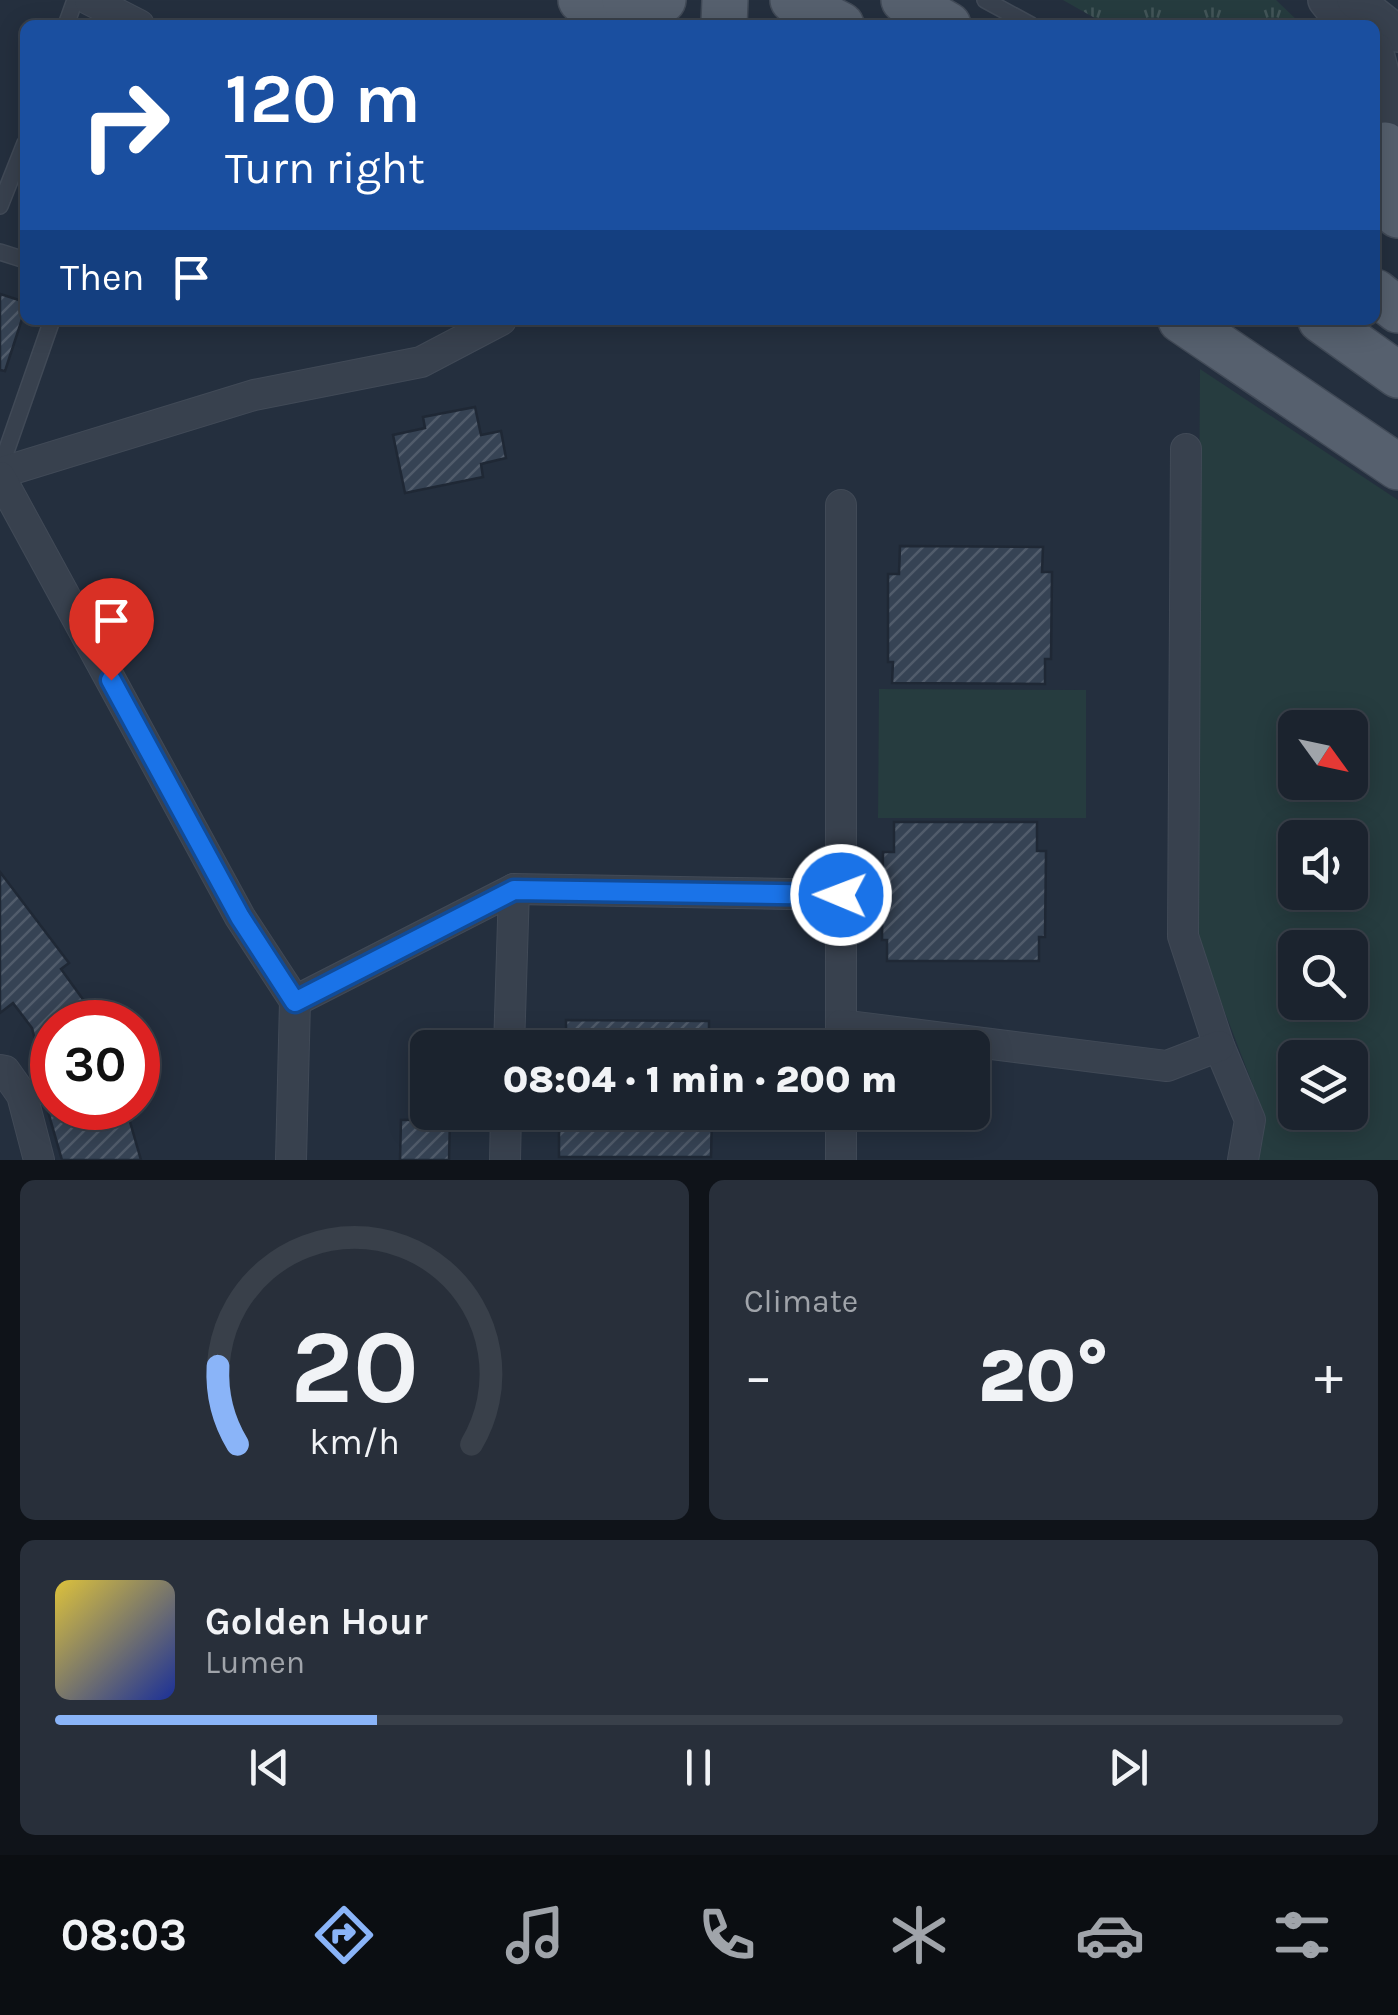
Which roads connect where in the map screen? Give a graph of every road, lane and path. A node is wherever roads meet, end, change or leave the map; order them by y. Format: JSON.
{"nodes":[{"id":1,"x":90,"y":0,"type":"edge"},
{"id":2,"x":580,"y":0,"type":"edge"},
{"id":3,"x":625,"y":0,"type":"edge"},
{"id":4,"x":664,"y":0,"type":"edge"},
{"id":5,"x":793,"y":0,"type":"edge"},
{"id":6,"x":904,"y":0,"type":"edge"},
{"id":7,"x":986,"y":0,"type":"edge"},
{"id":8,"x":1329,"y":0,"type":"edge"},
{"id":9,"x":1356,"y":0,"type":"edge"},
{"id":10,"x":130,"y":20,"type":"edge"},
{"id":11,"x":621,"y":20,"type":"edge"},
{"id":12,"x":831,"y":20,"type":"edge"},
{"id":13,"x":939,"y":20,"type":"edge"},
{"id":14,"x":1021,"y":20,"type":"edge"},
{"id":15,"x":1352,"y":20,"type":"edge"},
{"id":16,"x":1398,"y":34,"type":"edge"},
{"id":17,"x":1380,"y":69,"type":"edge"},
{"id":18,"x":1386,"y":145,"type":"edge"},
{"id":19,"x":20,"y":156,"type":"edge"},
{"id":20,"x":0,"y":206,"type":"edge"},
{"id":21,"x":1398,"y":215,"type":"edge"},
{"id":22,"x":50,"y":325,"type":"edge"},
{"id":23,"x":491,"y":325,"type":"edge"},
{"id":24,"x":1197,"y":325,"type":"edge"},
{"id":25,"x":1328,"y":325,"type":"edge"},
{"id":26,"x":1398,"y":375,"type":"edge"},
{"id":27,"x":1186,"y":449,"type":"dead end"},
{"id":28,"x":1398,"y":467,"type":"edge"},
{"id":29,"x":0,"y":473,"type":"edge"},
{"id":30,"x":841,"y":504,"type":"dead end"},
{"id":31,"x":514,"y":890,"type":"junction"},
{"id":32,"x":841,"y":895,"type":"junction"},
{"id":33,"x":295,"y":1002,"type":"junction"},
{"id":34,"x":510,"y":1030,"type":"edge"},
{"id":35,"x":841,"y":1030,"type":"edge"},
{"id":36,"x":1219,"y":1046,"type":"junction"},
{"id":37,"x":990,"y":1050,"type":"edge"},
{"id":38,"x":0,"y":1070,"type":"edge"},
{"id":39,"x":506,"y":1130,"type":"edge"},
{"id":40,"x":841,"y":1130,"type":"edge"},
{"id":41,"x":39,"y":1160,"type":"edge"},
{"id":42,"x":291,"y":1160,"type":"edge"},
{"id":43,"x":505,"y":1160,"type":"edge"},
{"id":44,"x":841,"y":1160,"type":"edge"},
{"id":45,"x":1242,"y":1160,"type":"edge"}],
"edges":[{"from":1,"to":10,"type":"street"},
{"from":2,"to":11,"type":"main road"},
{"from":3,"to":4,"type":"main road"},
{"from":5,"to":12,"type":"main road"},
{"from":6,"to":13,"type":"main road"},
{"from":7,"to":14,"type":"lane"},
{"from":8,"to":15,"type":"street"},
{"from":9,"to":16,"type":"street"},
{"from":17,"to":18,"type":"street"},
{"from":18,"to":21,"type":"main road"},
{"from":19,"to":20,"type":"lane"},
{"from":22,"to":29,"type":"lane"},
{"from":23,"to":29,"type":"street"},
{"from":24,"to":28,"type":"main road"},
{"from":25,"to":26,"type":"main road"},
{"from":27,"to":36,"type":"street"},
{"from":29,"to":33,"type":"street"},
{"from":30,"to":32,"type":"street"},
{"from":31,"to":32,"type":"street"},
{"from":31,"to":33,"type":"street"},
{"from":31,"to":34,"type":"street"},
{"from":32,"to":35,"type":"street"},
{"from":33,"to":42,"type":"street"},
{"from":36,"to":37,"type":"street"},
{"from":36,"to":45,"type":"street"},
{"from":38,"to":41,"type":"street"},
{"from":39,"to":43,"type":"street"},
{"from":40,"to":44,"type":"street"}]}
